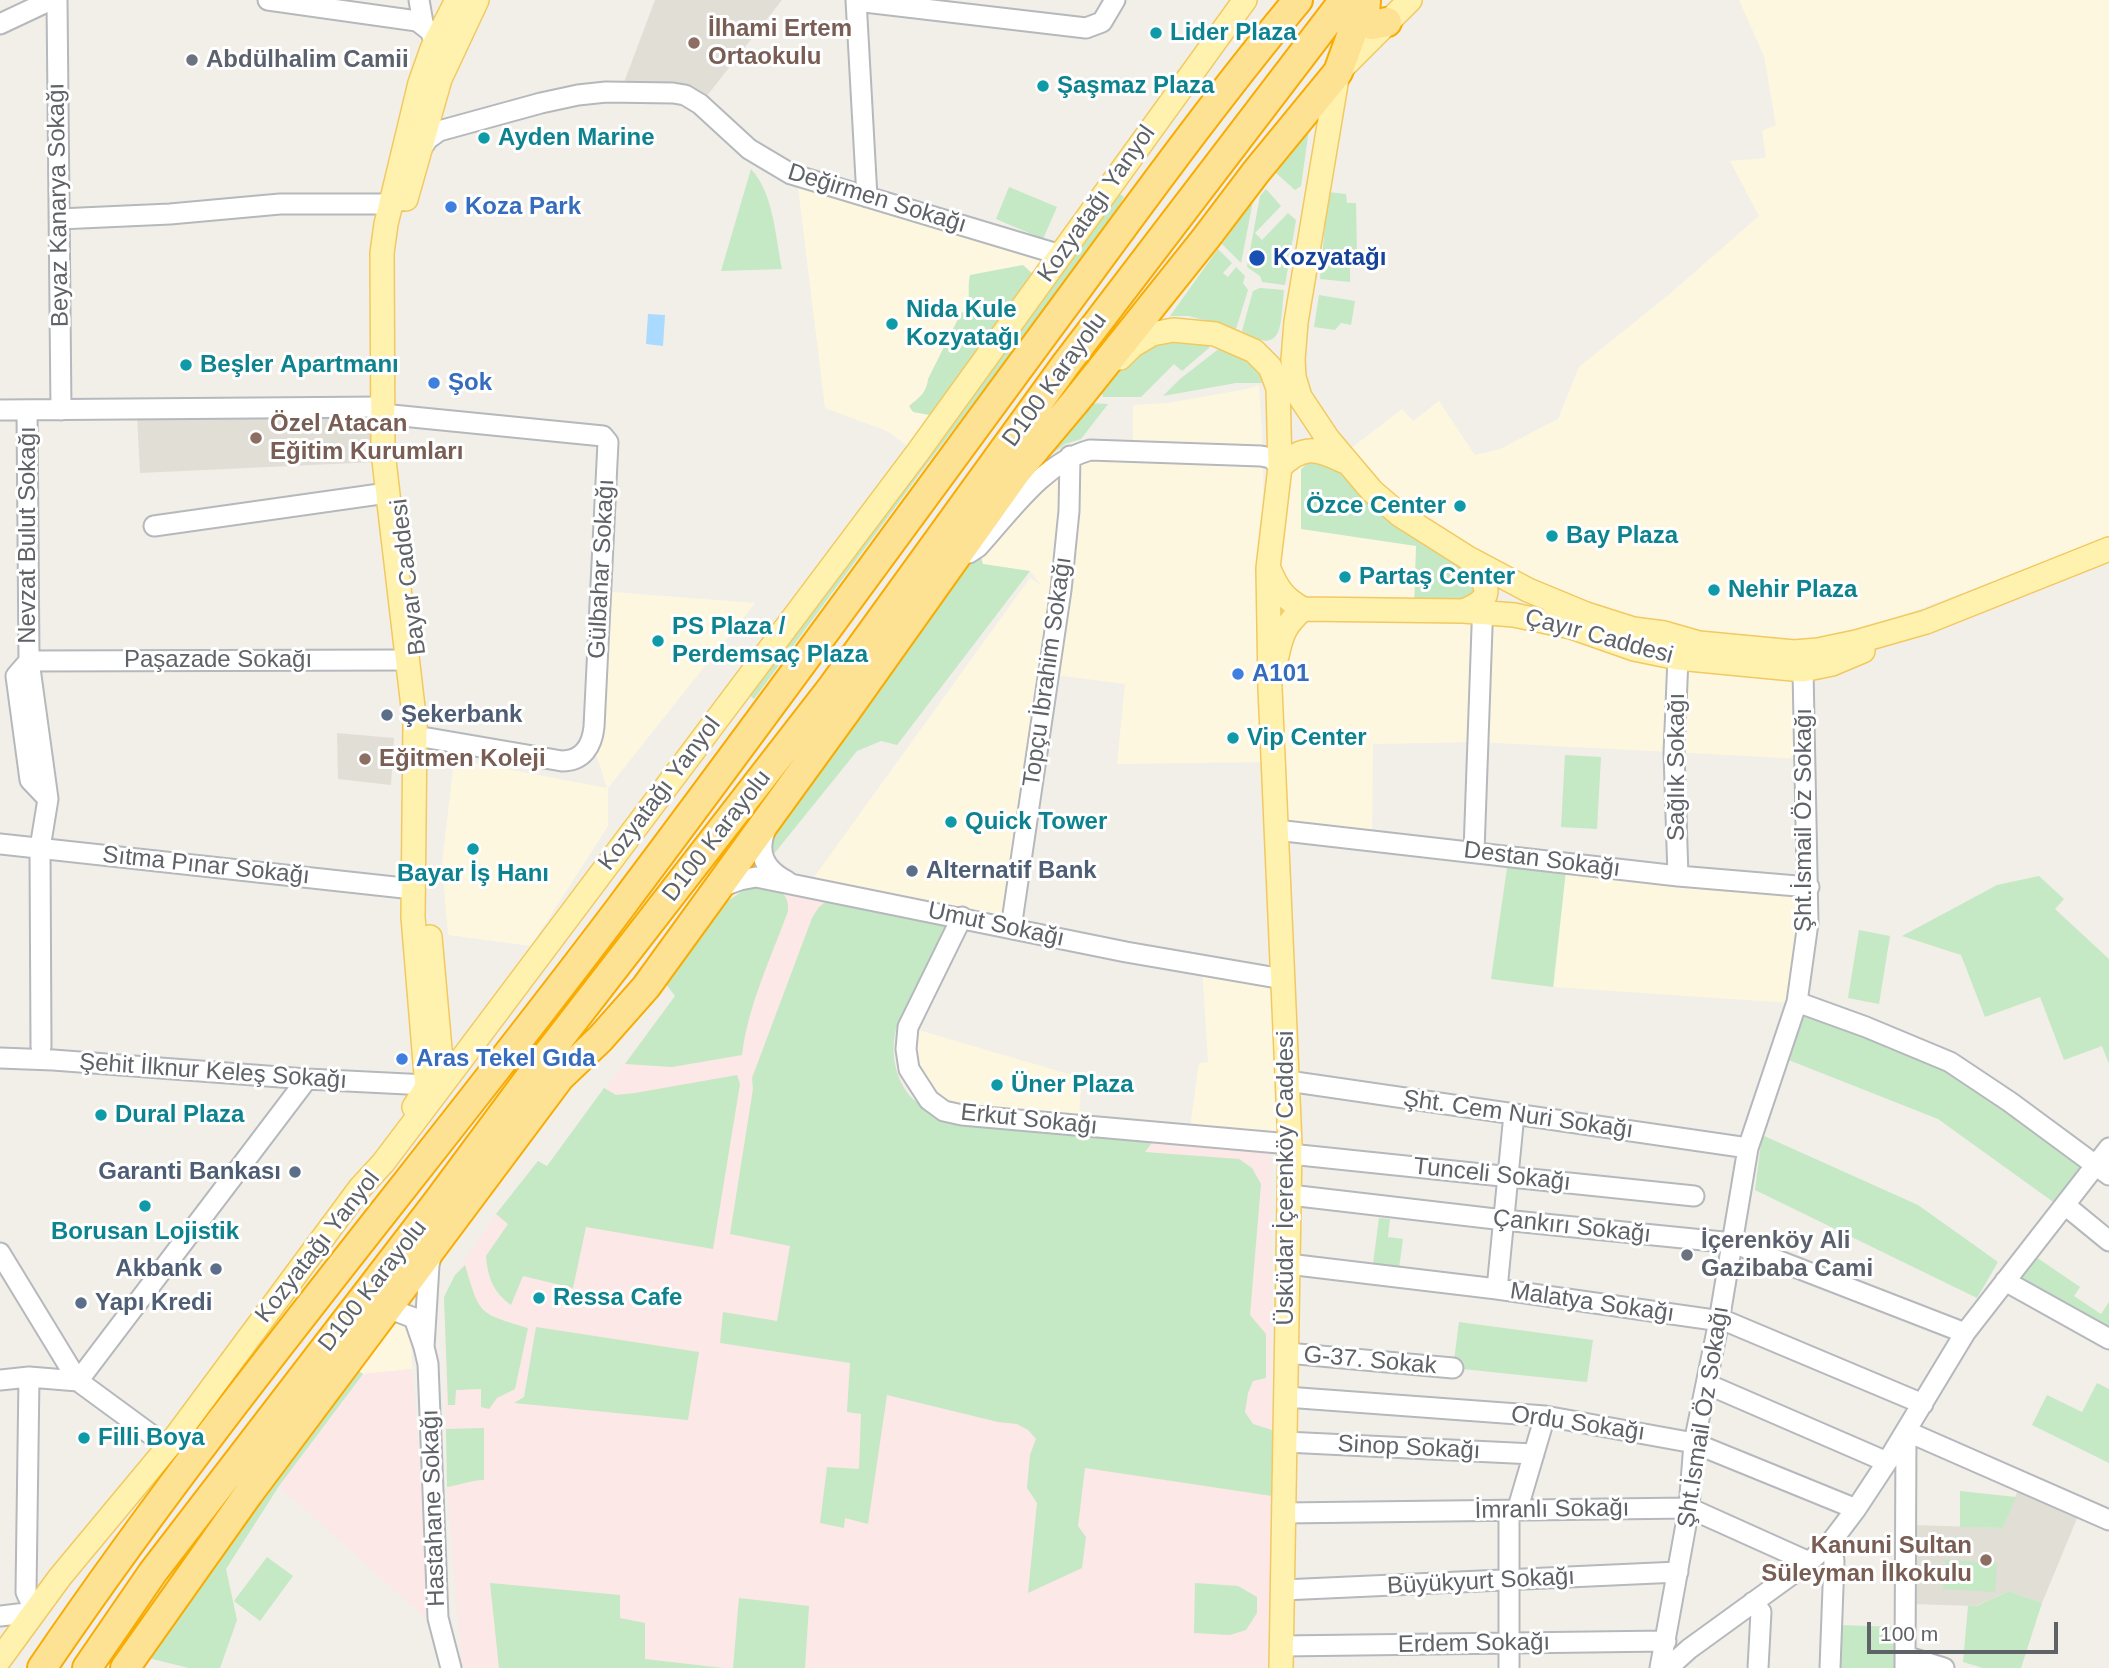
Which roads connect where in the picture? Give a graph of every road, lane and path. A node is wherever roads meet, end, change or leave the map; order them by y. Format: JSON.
{"nodes":[{"id":1,"x":51,"y":0,"type":"edge"},
{"id":2,"x":57,"y":0,"type":"edge"},
{"id":3,"x":268,"y":0,"type":"edge"},
{"id":4,"x":419,"y":0,"type":"edge"},
{"id":5,"x":457,"y":0,"type":"edge"},
{"id":6,"x":477,"y":0,"type":"edge"},
{"id":7,"x":856,"y":0,"type":"edge"},
{"id":8,"x":1115,"y":0,"type":"edge"},
{"id":9,"x":1245,"y":0,"type":"edge"},
{"id":10,"x":1292,"y":0,"type":"edge"},
{"id":11,"x":1298,"y":0,"type":"edge"},
{"id":12,"x":1344,"y":0,"type":"edge"},
{"id":13,"x":1365,"y":0,"type":"edge"},
{"id":14,"x":1410,"y":0,"type":"edge"},
{"id":15,"x":1387,"y":22,"type":"junction"},
{"id":16,"x":0,"y":24,"type":"edge"},
{"id":17,"x":429,"y":32,"type":"junction"},
{"id":18,"x":1261,"y":45,"type":"junction"},
{"id":19,"x":1338,"y":72,"type":"junction"},
{"id":20,"x":439,"y":83,"type":"junction"},
{"id":21,"x":468,"y":122,"type":"junction"},
{"id":22,"x":421,"y":149,"type":"junction"},
{"id":23,"x":867,"y":197,"type":"junction"},
{"id":24,"x":399,"y":200,"type":"junction"},
{"id":25,"x":59,"y":219,"type":"junction"},
{"id":26,"x":1061,"y":255,"type":"junction"},
{"id":27,"x":1296,"y":322,"type":"junction"},
{"id":28,"x":1254,"y":351,"type":"junction"},
{"id":29,"x":1075,"y":402,"type":"junction"},
{"id":30,"x":0,"y":410,"type":"edge"},
{"id":31,"x":27,"y":410,"type":"junction"},
{"id":32,"x":61,"y":410,"type":"junction"},
{"id":33,"x":387,"y":411,"type":"junction"},
{"id":34,"x":1070,"y":456,"type":"junction"},
{"id":35,"x":1346,"y":462,"type":"junction"},
{"id":36,"x":1280,"y":467,"type":"junction"},
{"id":37,"x":387,"y":493,"type":"junction"},
{"id":38,"x":155,"y":526,"type":"dead end"},
{"id":39,"x":2109,"y":549,"type":"edge"},
{"id":40,"x":1468,"y":558,"type":"junction"},
{"id":41,"x":950,"y":565,"type":"junction"},
{"id":42,"x":1268,"y":568,"type":"junction"},
{"id":43,"x":1476,"y":608,"type":"junction"},
{"id":44,"x":1303,"y":609,"type":"junction"},
{"id":45,"x":1926,"y":622,"type":"junction"},
{"id":46,"x":1678,"y":658,"type":"junction"},
{"id":47,"x":407,"y":660,"type":"junction"},
{"id":48,"x":29,"y":661,"type":"junction"},
{"id":49,"x":1803,"y":670,"type":"junction"},
{"id":50,"x":833,"y":686,"type":"junction"},
{"id":51,"x":1270,"y":688,"type":"junction"},
{"id":52,"x":428,"y":738,"type":"junction"},
{"id":53,"x":776,"y":807,"type":"junction"},
{"id":54,"x":1276,"y":830,"type":"junction"},
{"id":55,"x":0,"y":844,"type":"edge"},
{"id":56,"x":40,"y":848,"type":"junction"},
{"id":57,"x":1474,"y":851,"type":"junction"},
{"id":58,"x":1678,"y":876,"type":"junction"},
{"id":59,"x":791,"y":883,"type":"junction"},
{"id":60,"x":1809,"y":887,"type":"junction"},
{"id":61,"x":412,"y":889,"type":"junction"},
{"id":62,"x":712,"y":893,"type":"junction"},
{"id":63,"x":962,"y":918,"type":"junction"},
{"id":64,"x":1011,"y":928,"type":"junction"},
{"id":65,"x":1283,"y":979,"type":"junction"},
{"id":66,"x":1797,"y":1002,"type":"junction"},
{"id":67,"x":41,"y":1047,"type":"dead end"},
{"id":68,"x":0,"y":1058,"type":"edge"},
{"id":69,"x":560,"y":1077,"type":"junction"},
{"id":70,"x":307,"y":1079,"type":"junction"},
{"id":71,"x":1288,"y":1082,"type":"junction"},
{"id":72,"x":435,"y":1084,"type":"junction"},
{"id":73,"x":1514,"y":1114,"type":"junction"},
{"id":74,"x":1748,"y":1148,"type":"junction"},
{"id":75,"x":2109,"y":1148,"type":"edge"},
{"id":76,"x":1290,"y":1149,"type":"junction"},
{"id":77,"x":2103,"y":1170,"type":"edge"},
{"id":78,"x":1508,"y":1177,"type":"junction"},
{"id":79,"x":1290,"y":1195,"type":"junction"},
{"id":80,"x":1694,"y":1196,"type":"dead end"},
{"id":81,"x":2065,"y":1205,"type":"junction"},
{"id":82,"x":1504,"y":1220,"type":"junction"},
{"id":83,"x":436,"y":1240,"type":"junction"},
{"id":84,"x":2109,"y":1241,"type":"edge"},
{"id":85,"x":1733,"y":1243,"type":"junction"},
{"id":86,"x":0,"y":1253,"type":"edge"},
{"id":87,"x":1288,"y":1264,"type":"junction"},
{"id":88,"x":2005,"y":1281,"type":"junction"},
{"id":89,"x":1497,"y":1289,"type":"junction"},
{"id":90,"x":381,"y":1314,"type":"junction"},
{"id":91,"x":1719,"y":1321,"type":"junction"},
{"id":92,"x":1965,"y":1333,"type":"junction"},
{"id":93,"x":2109,"y":1339,"type":"edge"},
{"id":94,"x":424,"y":1347,"type":"junction"},
{"id":95,"x":1287,"y":1353,"type":"junction"},
{"id":96,"x":1453,"y":1368,"type":"dead end"},
{"id":97,"x":29,"y":1377,"type":"junction"},
{"id":98,"x":0,"y":1380,"type":"edge"},
{"id":99,"x":78,"y":1381,"type":"junction"},
{"id":100,"x":1707,"y":1384,"type":"junction"},
{"id":101,"x":1286,"y":1397,"type":"junction"},
{"id":102,"x":1923,"y":1404,"type":"junction"},
{"id":103,"x":1545,"y":1416,"type":"junction"},
{"id":104,"x":1906,"y":1431,"type":"junction"},
{"id":105,"x":1285,"y":1442,"type":"junction"},
{"id":106,"x":1694,"y":1443,"type":"junction"},
{"id":107,"x":167,"y":1447,"type":"junction"},
{"id":108,"x":1534,"y":1454,"type":"junction"},
{"id":109,"x":1887,"y":1462,"type":"junction"},
{"id":110,"x":249,"y":1493,"type":"junction"},
{"id":111,"x":1689,"y":1508,"type":"junction"},
{"id":112,"x":1856,"y":1510,"type":"junction"},
{"id":113,"x":1513,"y":1511,"type":"junction"},
{"id":114,"x":1284,"y":1513,"type":"junction"},
{"id":115,"x":2109,"y":1520,"type":"edge"},
{"id":116,"x":1831,"y":1542,"type":"junction"},
{"id":117,"x":1809,"y":1562,"type":"junction"},
{"id":118,"x":1678,"y":1573,"type":"junction"},
{"id":119,"x":1509,"y":1580,"type":"junction"},
{"id":120,"x":1283,"y":1590,"type":"junction"},
{"id":121,"x":1753,"y":1602,"type":"junction"},
{"id":122,"x":35,"y":1612,"type":"junction"},
{"id":123,"x":0,"y":1616,"type":"edge"},
{"id":124,"x":0,"y":1625,"type":"edge"},
{"id":125,"x":1666,"y":1641,"type":"junction"},
{"id":126,"x":1509,"y":1644,"type":"junction"},
{"id":127,"x":3,"y":1655,"type":"edge"},
{"id":128,"x":1282,"y":1657,"type":"edge"},
{"id":129,"x":1905,"y":1662,"type":"edge"},
{"id":130,"x":42,"y":1668,"type":"edge"},
{"id":131,"x":87,"y":1668,"type":"edge"},
{"id":132,"x":106,"y":1668,"type":"edge"},
{"id":133,"x":125,"y":1668,"type":"edge"},
{"id":134,"x":452,"y":1668,"type":"edge"},
{"id":135,"x":1508,"y":1668,"type":"edge"},
{"id":136,"x":1660,"y":1668,"type":"edge"},
{"id":137,"x":1668,"y":1668,"type":"edge"},
{"id":138,"x":1758,"y":1668,"type":"edge"},
{"id":139,"x":1830,"y":1668,"type":"edge"},
{"id":140,"x":1944,"y":1668,"type":"edge"}],
"edges":[{"from":1,"to":16,"type":"street"},
{"from":2,"to":25,"type":"street","name":"Beyaz Kanarya Sokağı"},
{"from":3,"to":17,"type":"street"},
{"from":4,"to":17,"type":"street"},
{"from":5,"to":17,"type":"main road","name":"Bayar Caddesi"},
{"from":6,"to":20,"type":"main road","name":"Bayar Caddesi"},
{"from":7,"to":8,"type":"street"},
{"from":7,"to":23,"type":"street"},
{"from":9,"to":26,"type":"main road","name":"Kozyatağı Yanyol"},
{"from":10,"to":18,"type":"highway"},
{"from":11,"to":18,"type":"highway","name":"D100 Karayolu"},
{"from":12,"to":50,"type":"highway","name":"D100 Karayolu"},
{"from":13,"to":15,"type":"highway"},
{"from":13,"to":19,"type":"highway"},
{"from":14,"to":15,"type":"main road"},
{"from":15,"to":19,"type":"main road"},
{"from":17,"to":20,"type":"street"},
{"from":17,"to":24,"type":"main road","name":"Bayar Caddesi"},
{"from":18,"to":130,"type":"highway","name":"D100 Karayolu"},
{"from":19,"to":27,"type":"main road","name":"Çayır Caddesi"},
{"from":19,"to":29,"type":"highway"},
{"from":20,"to":21,"type":"street"},
{"from":20,"to":22,"type":"main road","name":"Bayar Caddesi"},
{"from":21,"to":22,"type":"street","name":"Değirmen Sokağı"},
{"from":21,"to":23,"type":"street","name":"Değirmen Sokağı"},
{"from":22,"to":24,"type":"main road","name":"Bayar Caddesi"},
{"from":23,"to":26,"type":"street","name":"Değirmen Sokağı"},
{"from":24,"to":25,"type":"street"},
{"from":24,"to":33,"type":"main road","name":"Bayar Caddesi"},
{"from":25,"to":32,"type":"street","name":"Beyaz Kanarya Sokağı"},
{"from":26,"to":72,"type":"main road","name":"Kozyatağı Yanyol"},
{"from":27,"to":28,"type":"main road"},
{"from":27,"to":35,"type":"main road","name":"Çayır Caddesi"},
{"from":28,"to":29,"type":"main road"},
{"from":28,"to":36,"type":"main road","name":"Üsküdar İçerenköy Caddesi"},
{"from":29,"to":41,"type":"highway"},
{"from":30,"to":31,"type":"street"},
{"from":31,"to":32,"type":"street"},
{"from":31,"to":48,"type":"street","name":"Nevzat Bulut Sokağı"},
{"from":32,"to":33,"type":"street"},
{"from":33,"to":37,"type":"main road","name":"Bayar Caddesi"},
{"from":33,"to":52,"type":"main road","name":"Bayar Caddesi"},
{"from":33,"to":52,"type":"street","name":"Gülbahar Sokağı"},
{"from":34,"to":36,"type":"street"},
{"from":34,"to":41,"type":"street"},
{"from":34,"to":64,"type":"street","name":"Topçu İbrahim Sokağı"},
{"from":35,"to":36,"type":"main road"},
{"from":35,"to":40,"type":"main road","name":"Çayır Caddesi"},
{"from":36,"to":42,"type":"main road","name":"Üsküdar İçerenköy Caddesi"},
{"from":37,"to":38,"type":"street"},
{"from":37,"to":47,"type":"main road","name":"Bayar Caddesi"},
{"from":39,"to":45,"type":"main road","name":"Çayır Caddesi"},
{"from":40,"to":43,"type":"main road"},
{"from":40,"to":45,"type":"main road","name":"Çayır Caddesi"},
{"from":41,"to":53,"type":"highway"},
{"from":42,"to":44,"type":"main road"},
{"from":42,"to":51,"type":"main road","name":"Üsküdar İçerenköy Caddesi"},
{"from":43,"to":44,"type":"main road","name":"Çayır Caddesi"},
{"from":43,"to":46,"type":"main road","name":"Çayır Caddesi"},
{"from":43,"to":57,"type":"street"},
{"from":44,"to":51,"type":"main road","name":"Üsküdar İçerenköy Caddesi"},
{"from":45,"to":49,"type":"main road","name":"Çayır Caddesi"},
{"from":46,"to":49,"type":"main road","name":"Çayır Caddesi"},
{"from":46,"to":58,"type":"street","name":"Sağlık Sokağı"},
{"from":47,"to":48,"type":"street","name":"Paşazade Sokağı"},
{"from":47,"to":61,"type":"main road","name":"Bayar Caddesi"},
{"from":48,"to":56,"type":"street","name":"Nevzat Bulut Sokağı"},
{"from":49,"to":60,"type":"street","name":"Şht.İsmail Öz Sokağı"},
{"from":50,"to":69,"type":"highway"},
{"from":50,"to":131,"type":"highway","name":"D100 Karayolu"},
{"from":51,"to":54,"type":"main road","name":"Üsküdar İçerenköy Caddesi"},
{"from":52,"to":72,"type":"main road","name":"Bayar Caddesi"},
{"from":53,"to":59,"type":"street"},
{"from":53,"to":62,"type":"highway"},
{"from":54,"to":57,"type":"street","name":"Destan Sokağı"},
{"from":54,"to":65,"type":"main road","name":"Üsküdar İçerenköy Caddesi"},
{"from":55,"to":56,"type":"street","name":"Sıtma Pınar Sokağı"},
{"from":56,"to":61,"type":"street","name":"Sıtma Pınar Sokağı"},
{"from":56,"to":67,"type":"street","name":"Nevzat Bulut Sokağı"},
{"from":57,"to":58,"type":"street","name":"Destan Sokağı"},
{"from":58,"to":60,"type":"street","name":"Destan Sokağı"},
{"from":59,"to":62,"type":"street","name":"Umut Sokağı"},
{"from":59,"to":63,"type":"street","name":"Umut Sokağı"},
{"from":60,"to":66,"type":"street","name":"Şht.İsmail Öz Sokağı"},
{"from":61,"to":72,"type":"main road","name":"Bayar Caddesi"},
{"from":62,"to":69,"type":"highway"},
{"from":63,"to":64,"type":"street","name":"Umut Sokağı"},
{"from":63,"to":76,"type":"street","name":"Erkut Sokağı"},
{"from":64,"to":65,"type":"street","name":"Umut Sokağı"},
{"from":65,"to":71,"type":"main road","name":"Üsküdar İçerenköy Caddesi"},
{"from":66,"to":74,"type":"street","name":"Şht.İsmail Öz Sokağı"},
{"from":66,"to":77,"type":"street"},
{"from":68,"to":70,"type":"street","name":"Şehit İlknur Keleş Sokağı"},
{"from":69,"to":83,"type":"highway"},
{"from":70,"to":72,"type":"street","name":"Şehit İlknur Keleş Sokağı"},
{"from":70,"to":99,"type":"street"},
{"from":71,"to":73,"type":"street","name":"Şht. Cem Nuri Sokağı"},
{"from":71,"to":76,"type":"main road","name":"Üsküdar İçerenköy Caddesi"},
{"from":72,"to":107,"type":"main road","name":"Kozyatağı Yanyol"},
{"from":73,"to":74,"type":"street","name":"Şht. Cem Nuri Sokağı"},
{"from":73,"to":78,"type":"street"},
{"from":74,"to":85,"type":"street","name":"Şht.İsmail Öz Sokağı"},
{"from":75,"to":77,"type":"street"},
{"from":76,"to":78,"type":"street","name":"Tunceli Sokağı"},
{"from":76,"to":79,"type":"main road","name":"Üsküdar İçerenköy Caddesi"},
{"from":77,"to":81,"type":"street"},
{"from":78,"to":80,"type":"street","name":"Tunceli Sokağı"},
{"from":78,"to":82,"type":"street"},
{"from":79,"to":82,"type":"street","name":"Çankırı Sokağı"},
{"from":79,"to":87,"type":"main road","name":"Üsküdar İçerenköy Caddesi"},
{"from":81,"to":84,"type":"street"},
{"from":81,"to":88,"type":"street"},
{"from":82,"to":85,"type":"street","name":"Çankırı Sokağı"},
{"from":82,"to":89,"type":"street"},
{"from":83,"to":90,"type":"highway"},
{"from":83,"to":94,"type":"street","name":"Hastahane Sokağı"},
{"from":85,"to":91,"type":"street","name":"Şht.İsmail Öz Sokağı"},
{"from":85,"to":92,"type":"street","name":"Çankırı Sokağı"},
{"from":86,"to":99,"type":"street"},
{"from":87,"to":89,"type":"street","name":"Malatya Sokağı"},
{"from":87,"to":95,"type":"main road","name":"Üsküdar İçerenköy Caddesi"},
{"from":88,"to":92,"type":"street"},
{"from":88,"to":93,"type":"street"},
{"from":89,"to":91,"type":"street","name":"Malatya Sokağı"},
{"from":90,"to":94,"type":"street","name":"Hastahane Sokağı"},
{"from":90,"to":110,"type":"highway"},
{"from":91,"to":100,"type":"street","name":"Şht.İsmail Öz Sokağı"},
{"from":91,"to":102,"type":"street","name":"Malatya Sokağı"},
{"from":92,"to":102,"type":"street"},
{"from":94,"to":134,"type":"street","name":"Hastahane Sokağı"},
{"from":95,"to":96,"type":"street","name":"G-37. Sokak"},
{"from":95,"to":101,"type":"main road","name":"Üsküdar İçerenköy Caddesi"},
{"from":97,"to":98,"type":"street"},
{"from":97,"to":99,"type":"street"},
{"from":97,"to":122,"type":"street"},
{"from":99,"to":107,"type":"street"},
{"from":100,"to":106,"type":"street","name":"Şht.İsmail Öz Sokağı"},
{"from":100,"to":109,"type":"street"},
{"from":101,"to":103,"type":"street","name":"Ordu Sokağı"},
{"from":101,"to":105,"type":"main road","name":"Üsküdar İçerenköy Caddesi"},
{"from":102,"to":104,"type":"street"},
{"from":103,"to":106,"type":"street","name":"Ordu Sokağı"},
{"from":103,"to":108,"type":"street"},
{"from":104,"to":109,"type":"street"},
{"from":104,"to":115,"type":"street"},
{"from":104,"to":129,"type":"street"},
{"from":105,"to":108,"type":"street","name":"Sinop Sokağı"},
{"from":105,"to":114,"type":"main road","name":"Üsküdar İçerenköy Caddesi"},
{"from":106,"to":111,"type":"street","name":"Şht.İsmail Öz Sokağı"},
{"from":106,"to":112,"type":"street","name":"Ordu Sokağı"},
{"from":107,"to":122,"type":"main road","name":"Kozyatağı Yanyol"},
{"from":108,"to":113,"type":"street"},
{"from":109,"to":112,"type":"street"},
{"from":110,"to":132,"type":"highway"},
{"from":110,"to":133,"type":"highway"},
{"from":111,"to":113,"type":"street","name":"İmranlı Sokağı"},
{"from":111,"to":117,"type":"street","name":"İmranlı Sokağı"},
{"from":111,"to":118,"type":"street","name":"Şht.İsmail Öz Sokağı"},
{"from":112,"to":116,"type":"street"},
{"from":113,"to":114,"type":"street","name":"İmranlı Sokağı"},
{"from":113,"to":119,"type":"street"},
{"from":114,"to":120,"type":"main road","name":"Üsküdar İçerenköy Caddesi"},
{"from":116,"to":117,"type":"street"},
{"from":116,"to":139,"type":"street"},
{"from":117,"to":121,"type":"street"},
{"from":118,"to":119,"type":"street","name":"Büyükyurt Sokağı"},
{"from":118,"to":125,"type":"street","name":"Şht.İsmail Öz Sokağı"},
{"from":119,"to":120,"type":"street","name":"Büyükyurt Sokağı"},
{"from":119,"to":126,"type":"street"},
{"from":120,"to":128,"type":"main road","name":"Üsküdar İçerenköy Caddesi"},
{"from":121,"to":137,"type":"street"},
{"from":121,"to":138,"type":"street"},
{"from":122,"to":123,"type":"street"},
{"from":122,"to":127,"type":"main road","name":"Kozyatağı Yanyol"},
{"from":124,"to":127,"type":"street"},
{"from":125,"to":126,"type":"street","name":"Erdem Sokağı"},
{"from":125,"to":136,"type":"street","name":"Şht.İsmail Öz Sokağı"},
{"from":126,"to":128,"type":"street","name":"Erdem Sokağı"},
{"from":126,"to":135,"type":"street"},
{"from":129,"to":140,"type":"street"}]}
